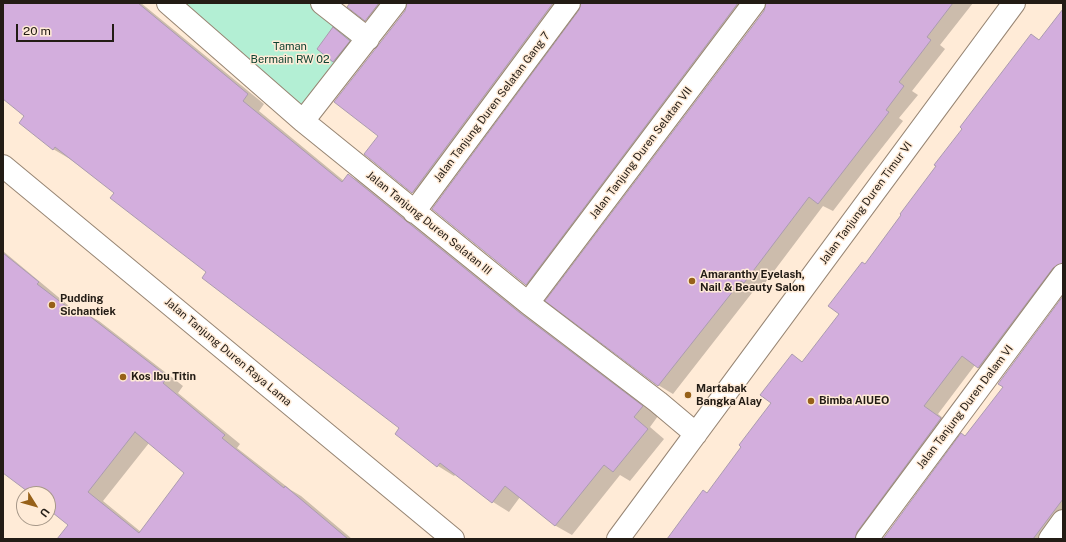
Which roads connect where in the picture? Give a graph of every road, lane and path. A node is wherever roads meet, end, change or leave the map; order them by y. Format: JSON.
{"nodes":[{"id":1,"x":168,"y":3,"type":"edge"},
{"id":2,"x":322,"y":3,"type":"edge"},
{"id":3,"x":395,"y":3,"type":"edge"},
{"id":4,"x":569,"y":3,"type":"edge"},
{"id":5,"x":754,"y":3,"type":"edge"},
{"id":6,"x":1014,"y":3,"type":"edge"},
{"id":7,"x":368,"y":39,"type":"junction"},
{"id":8,"x":303,"y":121,"type":"junction"},
{"id":9,"x":3,"y":166,"type":"edge"},
{"id":10,"x":414,"y":212,"type":"junction"},
{"id":11,"x":1063,"y":275,"type":"edge"},
{"id":12,"x":528,"y":303,"type":"junction"},
{"id":13,"x":696,"y":434,"type":"junction"},
{"id":14,"x":1063,"y":521,"type":"edge"},
{"id":15,"x":453,"y":539,"type":"edge"},
{"id":16,"x":618,"y":539,"type":"edge"},
{"id":17,"x":867,"y":539,"type":"edge"},
{"id":18,"x":1050,"y":539,"type":"edge"}],
"edges":[{"from":1,"to":8,"type":"street","name":"Jalan Tanjung Duren Selatan III"},
{"from":2,"to":7,"type":"street"},
{"from":3,"to":7,"type":"street"},
{"from":4,"to":10,"type":"street","name":"Jalan Tanjung Duren Selatan Gang 7"},
{"from":5,"to":12,"type":"street","name":"Jalan Tanjung Duren Selatan VII"},
{"from":6,"to":13,"type":"street","name":"Jalan Tanjung Duren Timur VI"},
{"from":7,"to":8,"type":"street"},
{"from":8,"to":10,"type":"street","name":"Jalan Tanjung Duren Selatan III"},
{"from":9,"to":15,"type":"street","name":"Jalan Tanjung Duren Raya Lama"},
{"from":10,"to":12,"type":"street","name":"Jalan Tanjung Duren Selatan III"},
{"from":11,"to":17,"type":"street","name":"Jalan Tanjung Duren Dalam VI"},
{"from":12,"to":13,"type":"street","name":"Jalan Tanjung Duren Selatan III"},
{"from":13,"to":16,"type":"street","name":"Jalan Tanjung Duren Timur VI"},
{"from":14,"to":18,"type":"street"}]}
